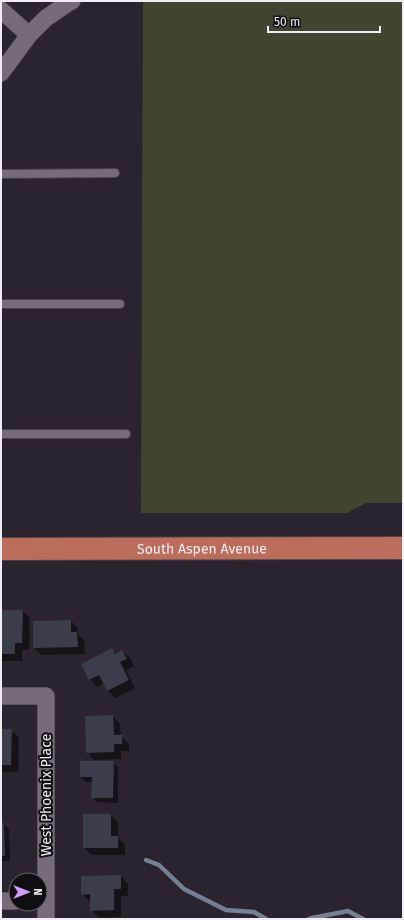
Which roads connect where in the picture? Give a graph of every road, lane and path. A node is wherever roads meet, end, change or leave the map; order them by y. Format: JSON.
{"nodes":[{"id":1,"x":72,"y":1,"type":"edge"},
{"id":2,"x":1,"y":10,"type":"edge"},
{"id":3,"x":29,"y":35,"type":"junction"},
{"id":4,"x":1,"y":73,"type":"edge"},
{"id":5,"x":115,"y":173,"type":"dead end"},
{"id":6,"x":1,"y":174,"type":"edge"},
{"id":7,"x":1,"y":304,"type":"edge"},
{"id":8,"x":120,"y":304,"type":"dead end"},
{"id":9,"x":1,"y":434,"type":"edge"},
{"id":10,"x":126,"y":434,"type":"dead end"},
{"id":11,"x":403,"y":548,"type":"edge"},
{"id":12,"x":1,"y":549,"type":"edge"},
{"id":13,"x":1,"y":696,"type":"edge"},
{"id":14,"x":43,"y":872,"type":"edge"}],
"edges":[{"from":1,"to":3,"type":"street"},
{"from":2,"to":3,"type":"street"},
{"from":3,"to":4,"type":"street"},
{"from":5,"to":6,"type":"lane"},
{"from":7,"to":8,"type":"lane"},
{"from":9,"to":10,"type":"lane"},
{"from":11,"to":12,"type":"main road","name":"South Aspen Avenue"},
{"from":13,"to":14,"type":"street","name":"West Phoenix Place"}]}
